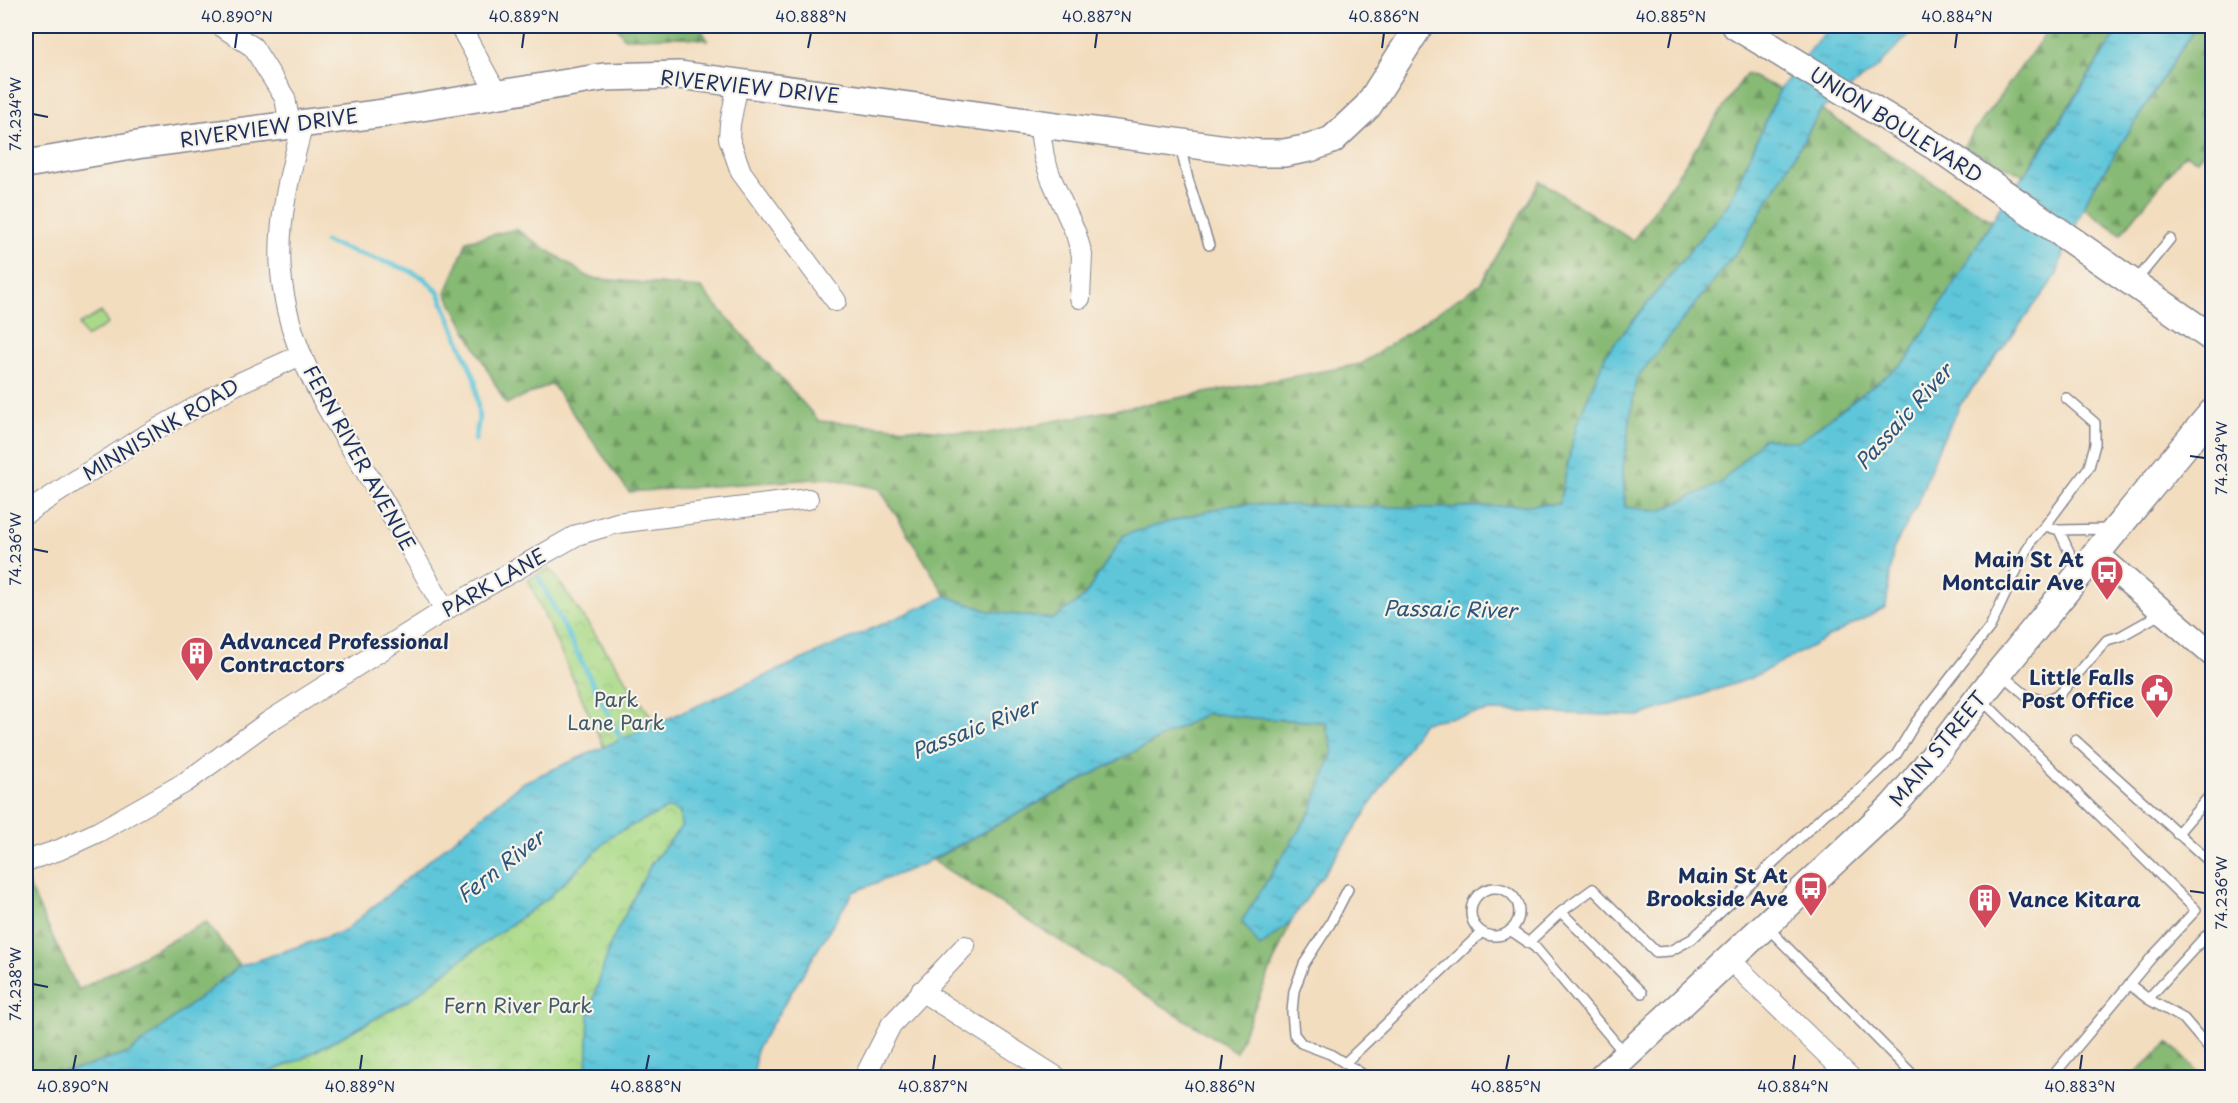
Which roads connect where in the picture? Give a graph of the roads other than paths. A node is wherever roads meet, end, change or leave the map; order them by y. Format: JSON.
{"nodes":[{"id":1,"x":221,"y":26,"type":"edge"},
{"id":2,"x":460,"y":26,"type":"edge"},
{"id":3,"x":1419,"y":26,"type":"edge"},
{"id":4,"x":1739,"y":27,"type":"edge"},
{"id":5,"x":738,"y":83,"type":"junction"},
{"id":6,"x":497,"y":94,"type":"junction"},
{"id":7,"x":1039,"y":123,"type":"junction"},
{"id":8,"x":296,"y":125,"type":"junction"},
{"id":9,"x":1179,"y":142,"type":"junction"},
{"id":10,"x":26,"y":164,"type":"edge"},
{"id":11,"x":2170,"y":239,"type":"dead end"},
{"id":12,"x":1209,"y":245,"type":"dead end"},
{"id":13,"x":2126,"y":279,"type":"junction"},
{"id":14,"x":1080,"y":298,"type":"dead end"},
{"id":15,"x":836,"y":301,"type":"dead end"},
{"id":16,"x":2212,"y":338,"type":"edge"},
{"id":17,"x":301,"y":355,"type":"junction"},
{"id":18,"x":2067,"y":398,"type":"dead end"},
{"id":19,"x":2212,"y":413,"type":"edge"},
{"id":20,"x":808,"y":499,"type":"dead end"},
{"id":21,"x":26,"y":513,"type":"edge"},
{"id":22,"x":2045,"y":526,"type":"junction"},
{"id":23,"x":2116,"y":529,"type":"junction"},
{"id":24,"x":2059,"y":530,"type":"junction"},
{"id":25,"x":2087,"y":563,"type":"junction"},
{"id":26,"x":445,"y":610,"type":"junction"},
{"id":27,"x":2164,"y":612,"type":"junction"},
{"id":28,"x":2212,"y":654,"type":"edge"},
{"id":29,"x":2000,"y":672,"type":"junction"},
{"id":30,"x":1979,"y":697,"type":"junction"},
{"id":31,"x":2075,"y":740,"type":"dead end"},
{"id":32,"x":2212,"y":793,"type":"edge"},
{"id":33,"x":2177,"y":834,"type":"junction"},
{"id":34,"x":26,"y":861,"type":"edge"},
{"id":35,"x":2212,"y":862,"type":"edge"},
{"id":36,"x":1348,"y":889,"type":"dead end"},
{"id":37,"x":1562,"y":912,"type":"junction"},
{"id":38,"x":1766,"y":925,"type":"junction"},
{"id":39,"x":2212,"y":929,"type":"edge"},
{"id":40,"x":1510,"y":930,"type":"junction"},
{"id":41,"x":1482,"y":932,"type":"junction"},
{"id":42,"x":1528,"y":943,"type":"junction"},
{"id":43,"x":965,"y":946,"type":"dead end"},
{"id":44,"x":1729,"y":959,"type":"junction"},
{"id":45,"x":2129,"y":984,"type":"junction"},
{"id":46,"x":921,"y":992,"type":"junction"},
{"id":47,"x":1641,"y":993,"type":"dead end"},
{"id":48,"x":2148,"y":999,"type":"junction"},
{"id":49,"x":2212,"y":1052,"type":"edge"},
{"id":50,"x":1625,"y":1054,"type":"junction"},
{"id":51,"x":1346,"y":1062,"type":"junction"},
{"id":52,"x":864,"y":1077,"type":"edge"},
{"id":53,"x":1058,"y":1077,"type":"edge"},
{"id":54,"x":1369,"y":1077,"type":"edge"},
{"id":55,"x":1602,"y":1077,"type":"edge"},
{"id":56,"x":1851,"y":1077,"type":"edge"},
{"id":57,"x":1916,"y":1077,"type":"edge"},
{"id":58,"x":2051,"y":1077,"type":"edge"}],
"edges":[{"from":1,"to":8,"type":"street"},
{"from":2,"to":6,"type":"street"},
{"from":3,"to":9,"type":"main road","name":"RIVERVIEW DRIVE"},
{"from":4,"to":13,"type":"main road","name":"UNION BOULEVARD"},
{"from":5,"to":6,"type":"main road","name":"RIVERVIEW DRIVE"},
{"from":5,"to":7,"type":"main road","name":"RIVERVIEW DRIVE"},
{"from":5,"to":15,"type":"street"},
{"from":6,"to":8,"type":"main road","name":"RIVERVIEW DRIVE"},
{"from":7,"to":9,"type":"main road","name":"RIVERVIEW DRIVE"},
{"from":7,"to":14,"type":"street"},
{"from":8,"to":10,"type":"main road","name":"RIVERVIEW DRIVE"},
{"from":8,"to":17,"type":"street","name":"FERN RIVER AVENUE"},
{"from":9,"to":12,"type":"lane"},
{"from":11,"to":13,"type":"lane"},
{"from":13,"to":16,"type":"main road","name":"UNION BOULEVARD"},
{"from":17,"to":21,"type":"street","name":"MINNISINK ROAD"},
{"from":17,"to":26,"type":"street","name":"FERN RIVER AVENUE"},
{"from":18,"to":22,"type":"lane"},
{"from":19,"to":23,"type":"main road","name":"MAIN STREET"},
{"from":20,"to":26,"type":"street","name":"PARK LANE"},
{"from":22,"to":24,"type":"lane"},
{"from":22,"to":37,"type":"lane"},
{"from":23,"to":24,"type":"lane"},
{"from":23,"to":25,"type":"main road","name":"MAIN STREET"},
{"from":24,"to":25,"type":"lane"},
{"from":25,"to":27,"type":"street"},
{"from":25,"to":29,"type":"main road","name":"MAIN STREET"},
{"from":26,"to":34,"type":"street","name":"PARK LANE"},
{"from":27,"to":28,"type":"street"},
{"from":27,"to":29,"type":"lane"},
{"from":29,"to":30,"type":"main road","name":"MAIN STREET"},
{"from":30,"to":38,"type":"main road","name":"MAIN STREET"},
{"from":30,"to":45,"type":"lane"},
{"from":31,"to":33,"type":"lane"},
{"from":32,"to":33,"type":"lane"},
{"from":33,"to":35,"type":"lane"},
{"from":36,"to":51,"type":"lane"},
{"from":37,"to":42,"type":"lane"},
{"from":37,"to":47,"type":"lane"},
{"from":38,"to":44,"type":"main road","name":"MAIN STREET"},
{"from":38,"to":57,"type":"lane"},
{"from":39,"to":48,"type":"lane"},
{"from":40,"to":41,"type":"lane"},
{"from":40,"to":41,"type":"lane"},
{"from":40,"to":42,"type":"lane"},
{"from":41,"to":51,"type":"lane"},
{"from":42,"to":50,"type":"lane"},
{"from":43,"to":46,"type":"street"},
{"from":44,"to":50,"type":"main road","name":"MAIN STREET"},
{"from":44,"to":56,"type":"street"},
{"from":45,"to":48,"type":"lane"},
{"from":45,"to":58,"type":"lane"},
{"from":46,"to":52,"type":"street"},
{"from":46,"to":53,"type":"street"},
{"from":48,"to":49,"type":"lane"},
{"from":50,"to":55,"type":"main road","name":"MAIN STREET"},
{"from":51,"to":54,"type":"lane"}]}
